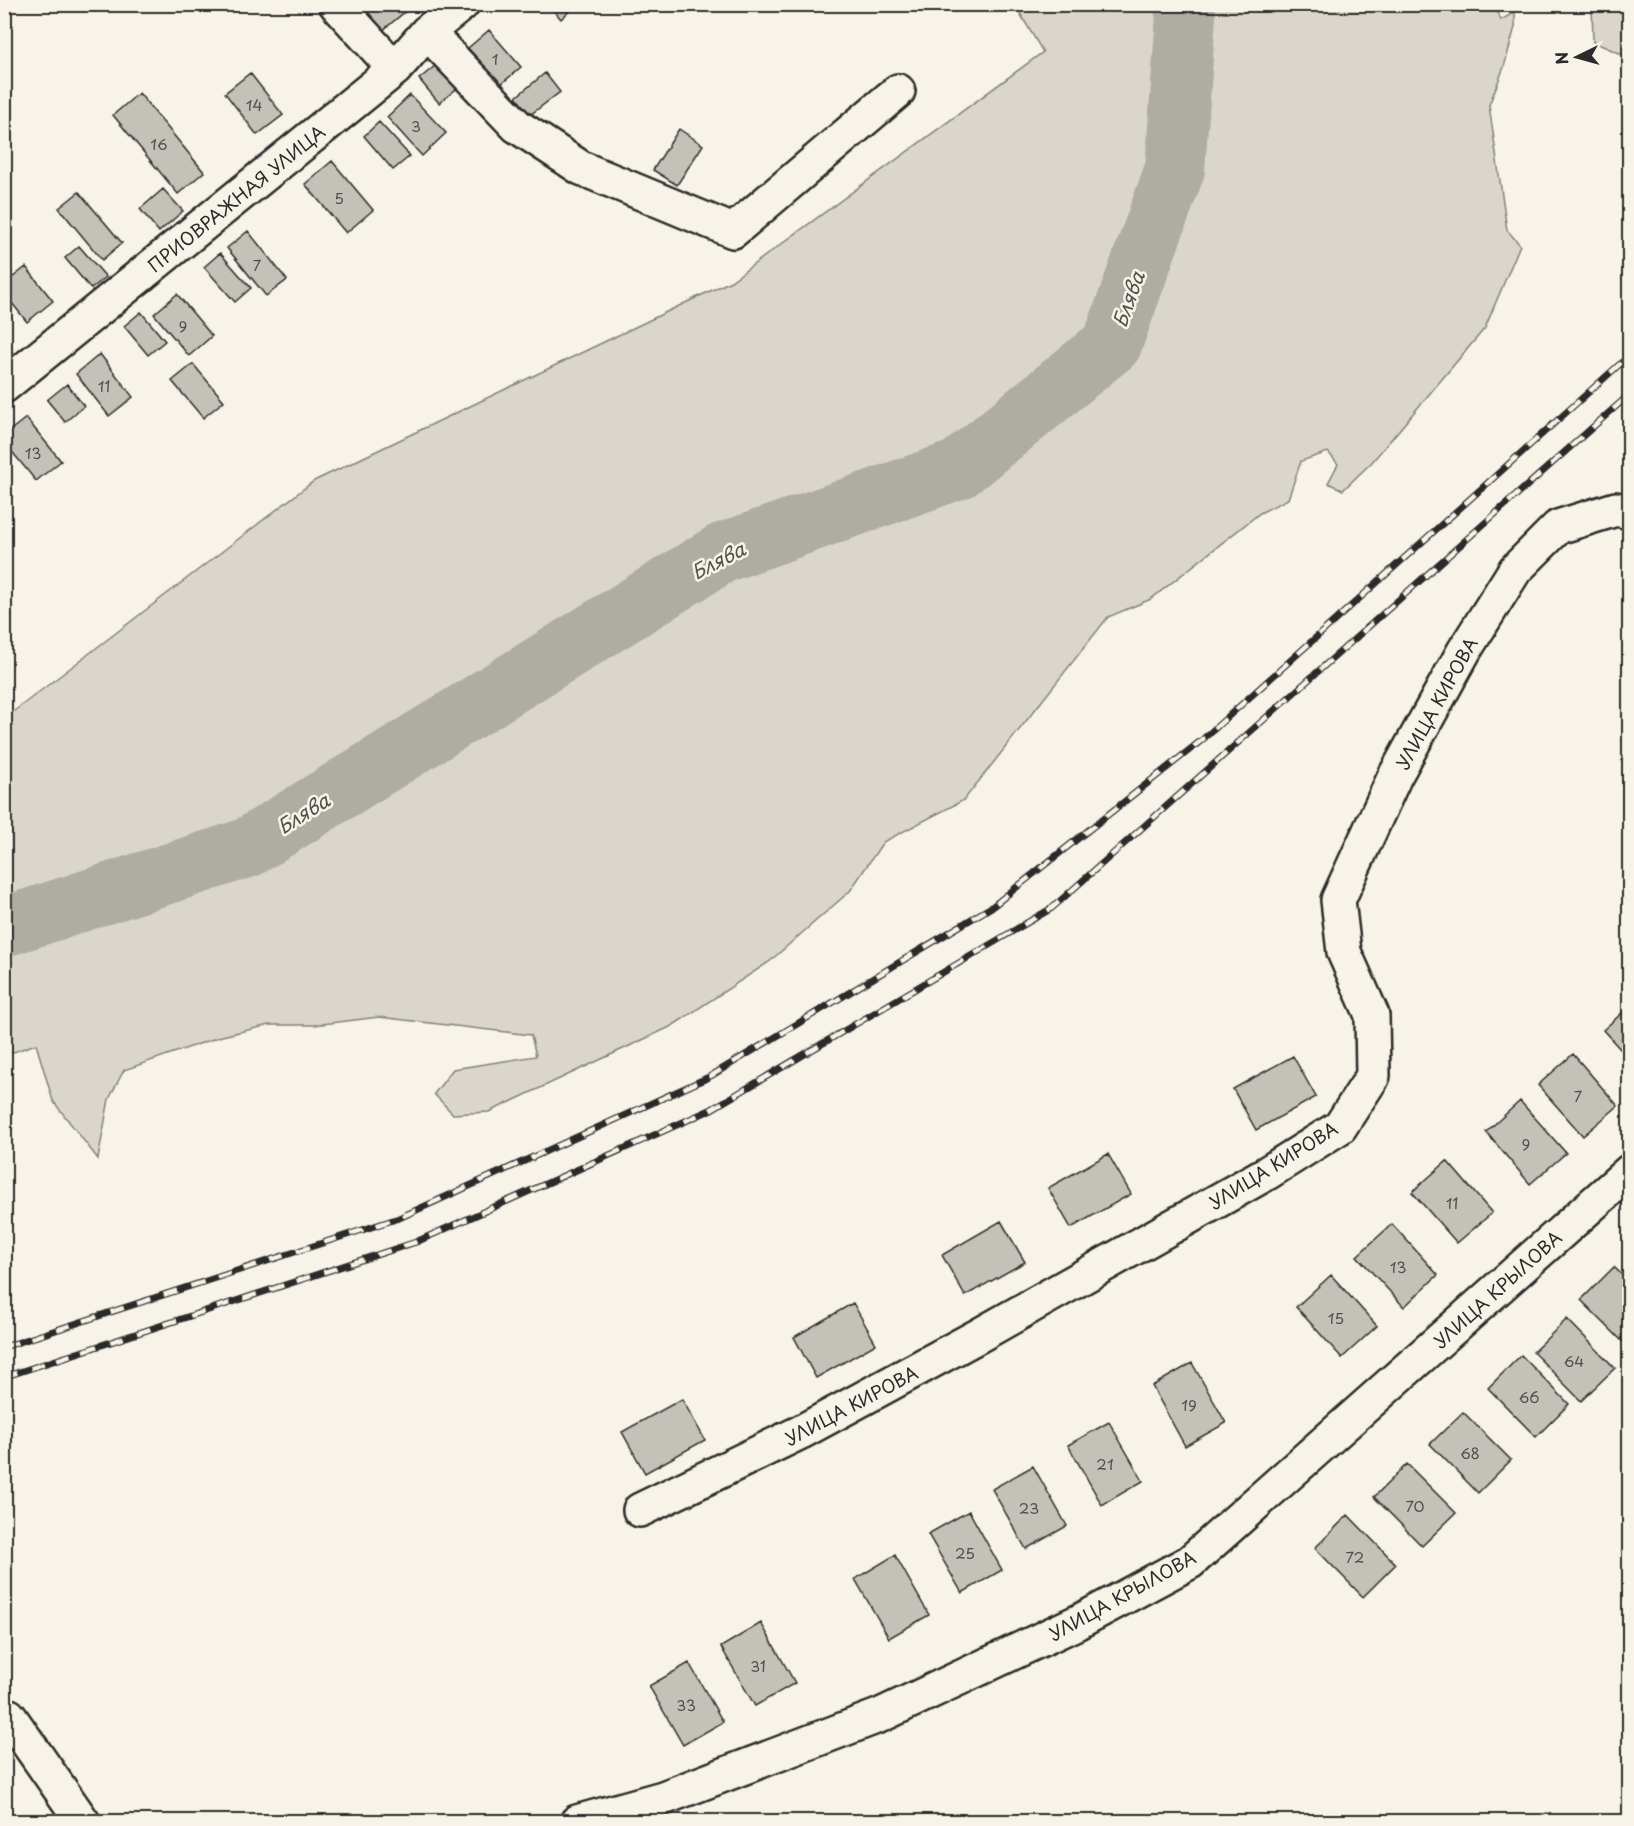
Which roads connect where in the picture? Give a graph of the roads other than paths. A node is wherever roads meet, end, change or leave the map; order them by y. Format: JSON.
{"nodes":[{"id":1,"x":336,"y":4,"type":"edge"},
{"id":2,"x":462,"y":4,"type":"edge"},
{"id":3,"x":427,"y":32,"type":"junction"},
{"id":4,"x":394,"y":69,"type":"junction"},
{"id":5,"x":898,"y":91,"type":"dead end"},
{"id":6,"x":4,"y":386,"type":"edge"},
{"id":7,"x":1629,"y":512,"type":"edge"},
{"id":8,"x":1629,"y":1171,"type":"edge"},
{"id":9,"x":640,"y":1510,"type":"dead end"},
{"id":10,"x":9,"y":1716,"type":"dead end"},
{"id":11,"x":83,"y":1821,"type":"edge"},
{"id":12,"x":577,"y":1821,"type":"edge"}],
"edges":[{"from":1,"to":4,"type":"street"},
{"from":2,"to":3,"type":"street","name":"ПРИОВРАЖНАЯ УЛИЦА"},
{"from":3,"to":4,"type":"street","name":"ПРИОВРАЖНАЯ УЛИЦА"},
{"from":3,"to":5,"type":"street"},
{"from":4,"to":6,"type":"street","name":"ПРИОВРАЖНАЯ УЛИЦА"},
{"from":7,"to":9,"type":"street","name":"УЛИЦА КИРОВА"},
{"from":8,"to":12,"type":"street","name":"УЛИЦА КРЫЛОВА"},
{"from":10,"to":11,"type":"street"}]}
